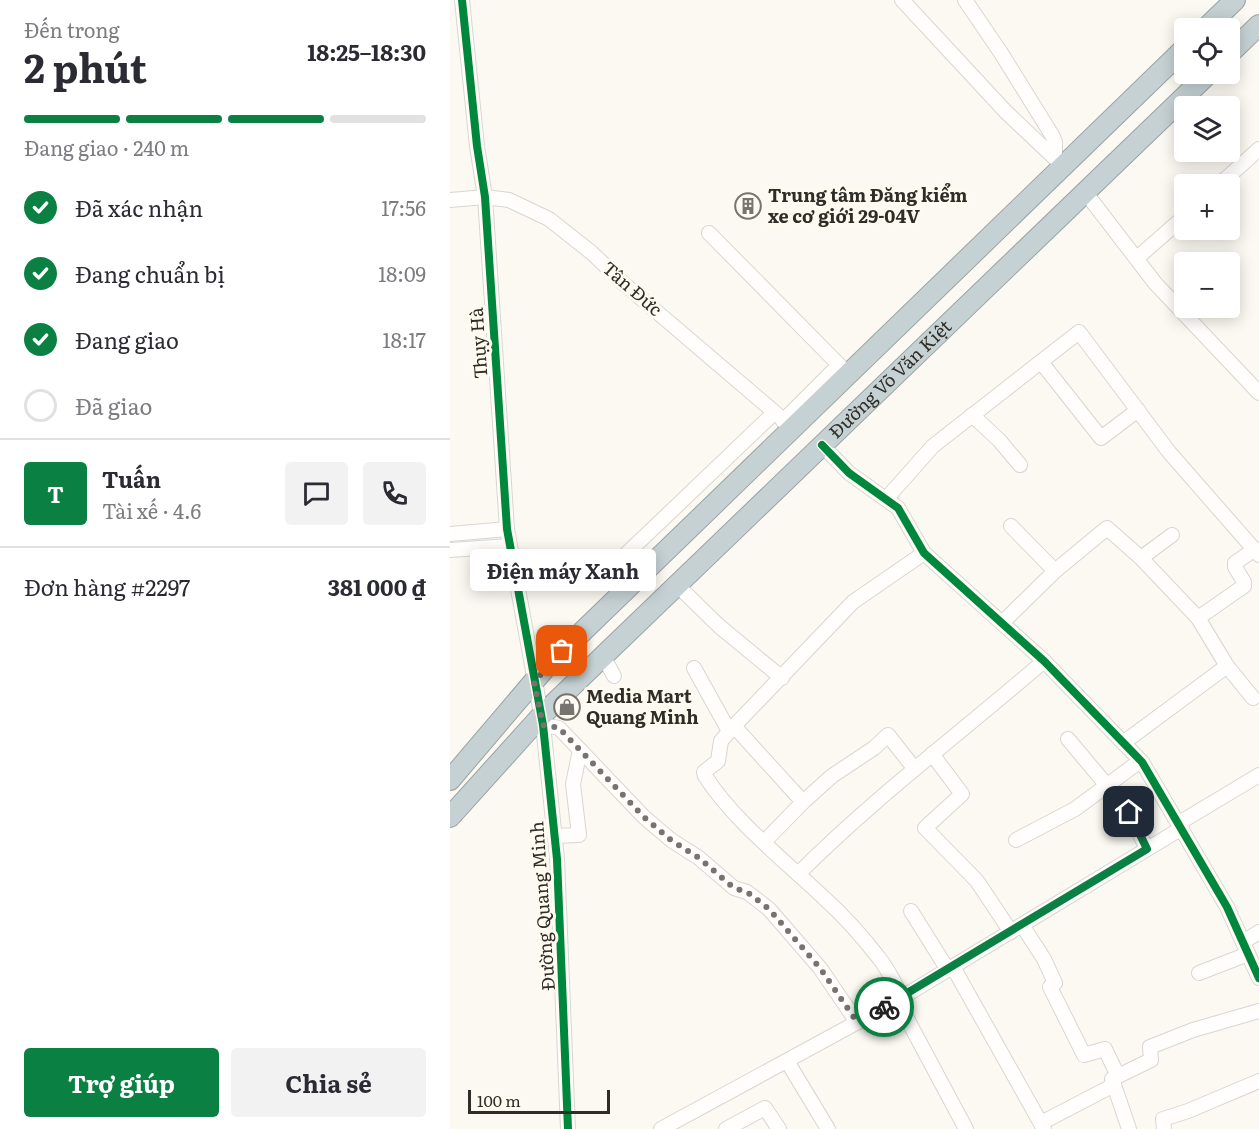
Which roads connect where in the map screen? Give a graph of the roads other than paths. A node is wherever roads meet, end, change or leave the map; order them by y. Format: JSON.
{"nodes":[{"id":1,"x":462,"y":0,"type":"edge"},
{"id":2,"x":902,"y":0,"type":"edge"},
{"id":3,"x":965,"y":0,"type":"edge"},
{"id":4,"x":1233,"y":0,"type":"edge"},
{"id":5,"x":450,"y":10,"type":"edge"},
{"id":6,"x":1217,"y":18,"type":"edge"},
{"id":7,"x":464,"y":21,"type":"junction"},
{"id":8,"x":1259,"y":25,"type":"edge"},
{"id":9,"x":1240,"y":43,"type":"edge"},
{"id":10,"x":1174,"y":58,"type":"edge"},
{"id":11,"x":1198,"y":84,"type":"edge"},
{"id":12,"x":1259,"y":149,"type":"edge"},
{"id":13,"x":1059,"y":161,"type":"junction"},
{"id":14,"x":1231,"y":174,"type":"edge"},
{"id":15,"x":1085,"y":192,"type":"junction"},
{"id":16,"x":485,"y":197,"type":"junction"},
{"id":17,"x":450,"y":200,"type":"edge"},
{"id":18,"x":1174,"y":226,"type":"edge"},
{"id":19,"x":709,"y":233,"type":"dead end"},
{"id":20,"x":1137,"y":258,"type":"junction"},
{"id":21,"x":1041,"y":362,"type":"junction"},
{"id":22,"x":844,"y":370,"type":"junction"},
{"id":23,"x":1259,"y":393,"type":"edge"},
{"id":24,"x":1138,"y":410,"type":"junction"},
{"id":25,"x":972,"y":415,"type":"junction"},
{"id":26,"x":784,"y":420,"type":"junction"},
{"id":27,"x":822,"y":445,"type":"junction"},
{"id":28,"x":1020,"y":465,"type":"dead end"},
{"id":29,"x":886,"y":499,"type":"junction"},
{"id":30,"x":1011,"y":526,"type":"dead end"},
{"id":31,"x":507,"y":529,"type":"junction"},
{"id":32,"x":450,"y":534,"type":"edge"},
{"id":33,"x":1172,"y":535,"type":"dead end"},
{"id":34,"x":509,"y":546,"type":"junction"},
{"id":35,"x":450,"y":550,"type":"edge"},
{"id":36,"x":1257,"y":552,"type":"edge"},
{"id":37,"x":924,"y":553,"type":"junction"},
{"id":38,"x":1141,"y":558,"type":"junction"},
{"id":39,"x":1054,"y":571,"type":"junction"},
{"id":40,"x":677,"y":585,"type":"junction"},
{"id":41,"x":1198,"y":618,"type":"junction"},
{"id":42,"x":1003,"y":622,"type":"junction"},
{"id":43,"x":603,"y":656,"type":"junction"},
{"id":44,"x":1044,"y":661,"type":"junction"},
{"id":45,"x":1227,"y":666,"type":"junction"},
{"id":46,"x":693,"y":668,"type":"dead end"},
{"id":47,"x":614,"y":676,"type":"dead end"},
{"id":48,"x":782,"y":678,"type":"junction"},
{"id":49,"x":534,"y":682,"type":"junction"},
{"id":50,"x":1253,"y":698,"type":"dead end"},
{"id":51,"x":542,"y":721,"type":"junction"},
{"id":52,"x":732,"y":729,"type":"junction"},
{"id":53,"x":1068,"y":739,"type":"dead end"},
{"id":54,"x":1123,"y":743,"type":"junction"},
{"id":55,"x":580,"y":750,"type":"junction"},
{"id":56,"x":932,"y":754,"type":"junction"},
{"id":57,"x":1140,"y":760,"type":"junction"},
{"id":58,"x":914,"y":768,"type":"junction"},
{"id":59,"x":1259,"y":775,"type":"edge"},
{"id":60,"x":450,"y":780,"type":"edge"},
{"id":61,"x":1108,"y":786,"type":"junction"},
{"id":62,"x":803,"y":802,"type":"junction"},
{"id":63,"x":450,"y":817,"type":"edge"},
{"id":64,"x":1181,"y":825,"type":"junction"},
{"id":65,"x":555,"y":836,"type":"junction"},
{"id":66,"x":1016,"y":840,"type":"dead end"},
{"id":67,"x":764,"y":842,"type":"junction"},
{"id":68,"x":1147,"y":849,"type":"junction"},
{"id":69,"x":798,"y":874,"type":"junction"},
{"id":70,"x":911,"y":911,"type":"dead end"},
{"id":71,"x":1017,"y":928,"type":"junction"},
{"id":72,"x":1259,"y":932,"type":"edge"},
{"id":73,"x":1245,"y":948,"type":"junction"},
{"id":74,"x":951,"y":968,"type":"junction"},
{"id":75,"x":1199,"y":973,"type":"dead end"},
{"id":76,"x":1259,"y":978,"type":"edge"},
{"id":77,"x":900,"y":998,"type":"junction"},
{"id":78,"x":1259,"y":1011,"type":"edge"},
{"id":79,"x":857,"y":1022,"type":"junction"},
{"id":80,"x":787,"y":1061,"type":"junction"},
{"id":81,"x":1116,"y":1081,"type":"junction"},
{"id":82,"x":1259,"y":1081,"type":"edge"},
{"id":83,"x":1042,"y":1126,"type":"edge"},
{"id":84,"x":964,"y":1128,"type":"edge"},
{"id":85,"x":567,"y":1129,"type":"edge"},
{"id":86,"x":661,"y":1129,"type":"edge"},
{"id":87,"x":726,"y":1129,"type":"edge"},
{"id":88,"x":779,"y":1129,"type":"edge"},
{"id":89,"x":828,"y":1129,"type":"edge"},
{"id":90,"x":1129,"y":1129,"type":"edge"},
{"id":91,"x":1164,"y":1129,"type":"edge"}],
"edges":[{"from":1,"to":7,"type":"street","name":"Thụy Hà"},
{"from":2,"to":13,"type":"street"},
{"from":3,"to":13,"type":"street"},
{"from":4,"to":6,"type":"highway"},
{"from":5,"to":7,"type":"street"},
{"from":7,"to":16,"type":"street","name":"Thụy Hà"},
{"from":8,"to":9,"type":"highway"},
{"from":10,"to":13,"type":"highway","name":"Đường Võ Văn Kiệt"},
{"from":11,"to":15,"type":"highway","name":"Đường Võ Văn Kiệt"},
{"from":12,"to":14,"type":"street"},
{"from":13,"to":22,"type":"highway","name":"Đường Võ Văn Kiệt"},
{"from":15,"to":20,"type":"street"},
{"from":15,"to":27,"type":"highway","name":"Đường Võ Văn Kiệt"},
{"from":16,"to":17,"type":"street","name":"Tân Đức"},
{"from":16,"to":26,"type":"street","name":"Tân Đức"},
{"from":16,"to":31,"type":"street","name":"Thụy Hà"},
{"from":18,"to":20,"type":"street"},
{"from":19,"to":22,"type":"street"},
{"from":20,"to":23,"type":"street"},
{"from":21,"to":24,"type":"street"},
{"from":21,"to":24,"type":"street"},
{"from":21,"to":25,"type":"street"},
{"from":22,"to":26,"type":"highway","name":"Đường Võ Văn Kiệt"},
{"from":24,"to":36,"type":"street"},
{"from":25,"to":28,"type":"street"},
{"from":25,"to":29,"type":"street"},
{"from":26,"to":49,"type":"highway","name":"Đường Võ Văn Kiệt"},
{"from":27,"to":29,"type":"street"},
{"from":27,"to":40,"type":"highway","name":"Đường Võ Văn Kiệt"},
{"from":29,"to":37,"type":"street"},
{"from":30,"to":39,"type":"street"},
{"from":31,"to":32,"type":"street"},
{"from":31,"to":34,"type":"street","name":"Thụy Hà"},
{"from":33,"to":38,"type":"street"},
{"from":34,"to":35,"type":"street"},
{"from":34,"to":49,"type":"street","name":"Thụy Hà"},
{"from":36,"to":41,"type":"street"},
{"from":37,"to":42,"type":"street"},
{"from":37,"to":48,"type":"street"},
{"from":38,"to":39,"type":"street"},
{"from":38,"to":41,"type":"street"},
{"from":39,"to":42,"type":"street"},
{"from":40,"to":43,"type":"highway","name":"Đường Võ Văn Kiệt"},
{"from":40,"to":48,"type":"street"},
{"from":41,"to":45,"type":"street"},
{"from":42,"to":44,"type":"street"},
{"from":43,"to":47,"type":"street"},
{"from":43,"to":51,"type":"highway","name":"Đường Võ Văn Kiệt"},
{"from":44,"to":54,"type":"street"},
{"from":44,"to":56,"type":"street"},
{"from":45,"to":50,"type":"street"},
{"from":45,"to":54,"type":"street"},
{"from":46,"to":52,"type":"street"},
{"from":48,"to":52,"type":"street"},
{"from":49,"to":51,"type":"street","name":"Đường Quang Minh"},
{"from":49,"to":60,"type":"highway","name":"Đường Võ Văn Kiệt"},
{"from":51,"to":55,"type":"street"},
{"from":51,"to":63,"type":"highway","name":"Đường Võ Văn Kiệt"},
{"from":51,"to":65,"type":"street","name":"Đường Quang Minh"},
{"from":52,"to":62,"type":"street"},
{"from":52,"to":67,"type":"street"},
{"from":53,"to":61,"type":"street"},
{"from":54,"to":57,"type":"street"},
{"from":55,"to":65,"type":"street"},
{"from":55,"to":79,"type":"street"},
{"from":56,"to":58,"type":"street"},
{"from":56,"to":71,"type":"street"},
{"from":57,"to":61,"type":"street"},
{"from":57,"to":64,"type":"street"},
{"from":58,"to":62,"type":"street"},
{"from":58,"to":69,"type":"street"},
{"from":59,"to":64,"type":"street"},
{"from":61,"to":66,"type":"street"},
{"from":61,"to":68,"type":"street"},
{"from":62,"to":67,"type":"street"},
{"from":64,"to":68,"type":"street"},
{"from":64,"to":73,"type":"street"},
{"from":65,"to":85,"type":"street","name":"Đường Quang Minh"},
{"from":67,"to":69,"type":"street"},
{"from":68,"to":71,"type":"street"},
{"from":69,"to":77,"type":"street"},
{"from":70,"to":74,"type":"street"},
{"from":71,"to":74,"type":"street"},
{"from":71,"to":81,"type":"street"},
{"from":72,"to":73,"type":"street"},
{"from":73,"to":75,"type":"street"},
{"from":73,"to":76,"type":"street"},
{"from":74,"to":77,"type":"street"},
{"from":74,"to":83,"type":"street"},
{"from":77,"to":79,"type":"street"},
{"from":77,"to":84,"type":"street"},
{"from":78,"to":81,"type":"street"},
{"from":79,"to":80,"type":"street"},
{"from":80,"to":86,"type":"street"},
{"from":80,"to":89,"type":"street"},
{"from":81,"to":83,"type":"street"},
{"from":81,"to":90,"type":"street"},
{"from":82,"to":91,"type":"street"},
{"from":87,"to":88,"type":"street"}]}
